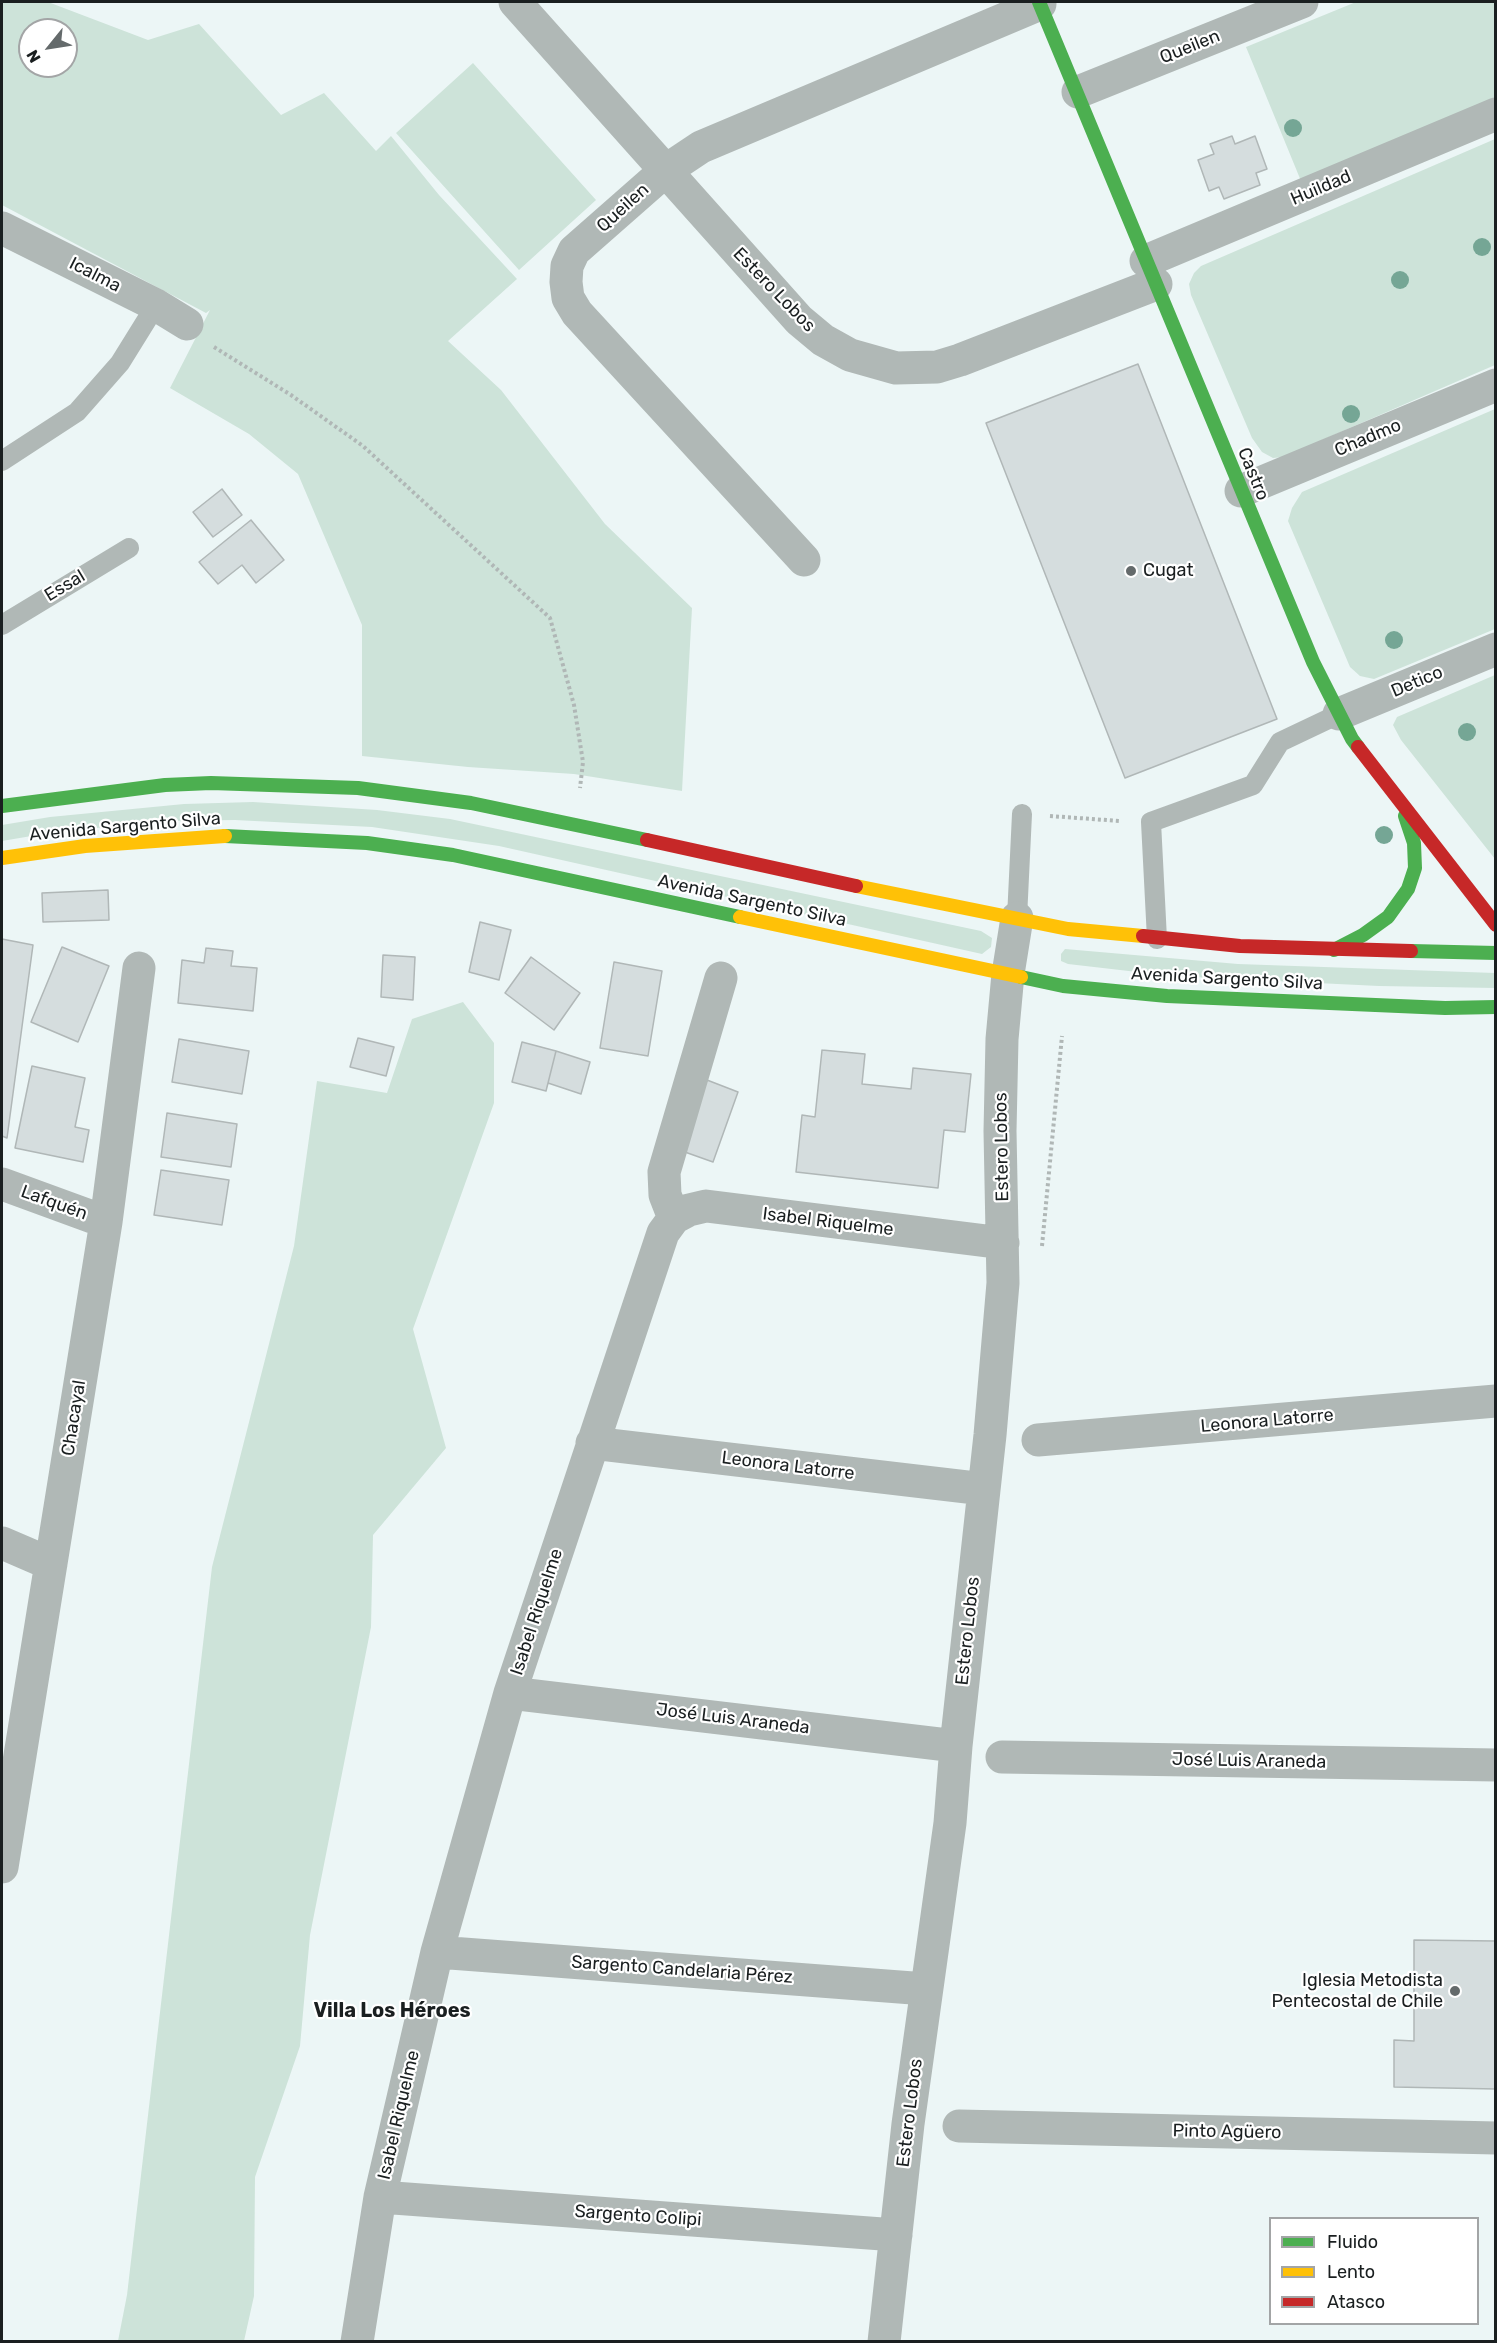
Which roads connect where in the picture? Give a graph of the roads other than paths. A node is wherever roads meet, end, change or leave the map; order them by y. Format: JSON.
{"nodes":[{"id":1,"x":514,"y":2,"type":"edge"},
{"id":2,"x":1302,"y":2,"type":"edge"},
{"id":3,"x":1040,"y":3,"type":"edge"},
{"id":4,"x":1077,"y":92,"type":"junction"},
{"id":5,"x":1496,"y":114,"type":"edge"},
{"id":6,"x":665,"y":171,"type":"junction"},
{"id":7,"x":2,"y":228,"type":"edge"},
{"id":8,"x":1151,"y":272,"type":"junction"},
{"id":9,"x":156,"y":305,"type":"junction"},
{"id":10,"x":187,"y":324,"type":"road end"},
{"id":11,"x":1496,"y":385,"type":"edge"},
{"id":12,"x":2,"y":461,"type":"edge"},
{"id":13,"x":1240,"y":491,"type":"junction"},
{"id":14,"x":129,"y":548,"type":"dead end"},
{"id":15,"x":804,"y":560,"type":"dead end"},
{"id":16,"x":2,"y":625,"type":"edge"},
{"id":17,"x":1496,"y":649,"type":"edge"},
{"id":18,"x":1339,"y":714,"type":"junction"},
{"id":19,"x":1400,"y":803,"type":"junction"},
{"id":20,"x":2,"y":806,"type":"edge"},
{"id":21,"x":1022,"y":814,"type":"road end"},
{"id":22,"x":2,"y":858,"type":"edge"},
{"id":23,"x":1017,"y":918,"type":"junction"},
{"id":24,"x":1496,"y":925,"type":"edge"},
{"id":25,"x":1157,"y":939,"type":"junction"},
{"id":26,"x":1334,"y":950,"type":"junction"},
{"id":27,"x":1496,"y":953,"type":"edge"},
{"id":28,"x":139,"y":968,"type":"dead end"},
{"id":29,"x":1008,"y":974,"type":"junction"},
{"id":30,"x":721,"y":978,"type":"dead end"},
{"id":31,"x":1496,"y":1007,"type":"edge"},
{"id":32,"x":2,"y":1184,"type":"edge"},
{"id":33,"x":674,"y":1218,"type":"junction"},
{"id":34,"x":106,"y":1222,"type":"junction"},
{"id":35,"x":1003,"y":1244,"type":"junction"},
{"id":36,"x":1496,"y":1401,"type":"edge"},
{"id":37,"x":1038,"y":1440,"type":"dead end"},
{"id":38,"x":592,"y":1443,"type":"junction"},
{"id":39,"x":984,"y":1489,"type":"junction"},
{"id":40,"x":2,"y":1543,"type":"edge"},
{"id":41,"x":51,"y":1564,"type":"junction"},
{"id":42,"x":510,"y":1693,"type":"junction"},
{"id":43,"x":956,"y":1746,"type":"junction"},
{"id":44,"x":1002,"y":1757,"type":"dead end"},
{"id":45,"x":1496,"y":1765,"type":"edge"},
{"id":46,"x":2,"y":1866,"type":"edge"},
{"id":47,"x":437,"y":1952,"type":"junction"},
{"id":48,"x":926,"y":1989,"type":"junction"},
{"id":49,"x":959,"y":2126,"type":"dead end"},
{"id":50,"x":1496,"y":2139,"type":"edge"},
{"id":51,"x":380,"y":2197,"type":"junction"},
{"id":52,"x":896,"y":2235,"type":"junction"},
{"id":53,"x":357,"y":2342,"type":"edge"},
{"id":54,"x":884,"y":2342,"type":"edge"}],
"edges":[{"from":1,"to":6,"type":"street","name":"Estero Lobos"},
{"from":2,"to":4,"type":"street","name":"Queilen"},
{"from":3,"to":4,"type":"main road","name":"Castro"},
{"from":3,"to":6,"type":"street","name":"Queilen"},
{"from":4,"to":8,"type":"main road","name":"Castro"},
{"from":5,"to":8,"type":"street","name":"Huildad"},
{"from":6,"to":8,"type":"street","name":"Estero Lobos"},
{"from":6,"to":15,"type":"street","name":"Queilen"},
{"from":7,"to":9,"type":"street","name":"Icalma"},
{"from":8,"to":13,"type":"main road","name":"Castro"},
{"from":9,"to":10,"type":"street","name":"Icalma"},
{"from":9,"to":12,"type":"lane"},
{"from":11,"to":13,"type":"street","name":"Chadmo"},
{"from":13,"to":18,"type":"main road","name":"Castro"},
{"from":14,"to":16,"type":"lane","name":"Essal"},
{"from":17,"to":18,"type":"street","name":"Detico"},
{"from":18,"to":19,"type":"main road","name":"Castro"},
{"from":18,"to":25,"type":"lane"},
{"from":19,"to":24,"type":"main road","name":"Castro"},
{"from":19,"to":26,"type":"main road"},
{"from":20,"to":23,"type":"main road","name":"Avenida Sargento Silva"},
{"from":21,"to":23,"type":"lane"},
{"from":22,"to":29,"type":"main road","name":"Avenida Sargento Silva"},
{"from":23,"to":25,"type":"main road","name":"Avenida Sargento Silva"},
{"from":23,"to":29,"type":"street","name":"Estero Lobos"},
{"from":25,"to":26,"type":"main road","name":"Avenida Sargento Silva"},
{"from":26,"to":27,"type":"main road","name":"Avenida Sargento Silva"},
{"from":28,"to":34,"type":"street","name":"Chacayal"},
{"from":29,"to":31,"type":"main road","name":"Avenida Sargento Silva"},
{"from":29,"to":35,"type":"street","name":"Estero Lobos"},
{"from":30,"to":33,"type":"street"},
{"from":32,"to":34,"type":"street","name":"Lafquén"},
{"from":33,"to":35,"type":"street","name":"Isabel Riquelme"},
{"from":33,"to":38,"type":"street","name":"Isabel Riquelme"},
{"from":34,"to":41,"type":"street","name":"Chacayal"},
{"from":35,"to":39,"type":"street","name":"Estero Lobos"},
{"from":36,"to":37,"type":"street","name":"Leonora Latorre"},
{"from":38,"to":39,"type":"street","name":"Leonora Latorre"},
{"from":38,"to":42,"type":"street","name":"Isabel Riquelme"},
{"from":39,"to":43,"type":"street","name":"Estero Lobos"},
{"from":40,"to":41,"type":"street"},
{"from":41,"to":46,"type":"street","name":"Chacayal"},
{"from":42,"to":43,"type":"street","name":"José Luis Araneda"},
{"from":42,"to":47,"type":"street","name":"Isabel Riquelme"},
{"from":43,"to":48,"type":"street","name":"Estero Lobos"},
{"from":44,"to":45,"type":"street","name":"José Luis Araneda"},
{"from":47,"to":48,"type":"street","name":"Sargento Candelaria Pérez"},
{"from":47,"to":51,"type":"street","name":"Isabel Riquelme"},
{"from":48,"to":52,"type":"street","name":"Estero Lobos"},
{"from":49,"to":50,"type":"street","name":"Pinto Agüero"},
{"from":51,"to":52,"type":"street","name":"Sargento Colipi"},
{"from":51,"to":53,"type":"street","name":"Isabel Riquelme"},
{"from":52,"to":54,"type":"street","name":"Estero Lobos"}]}
